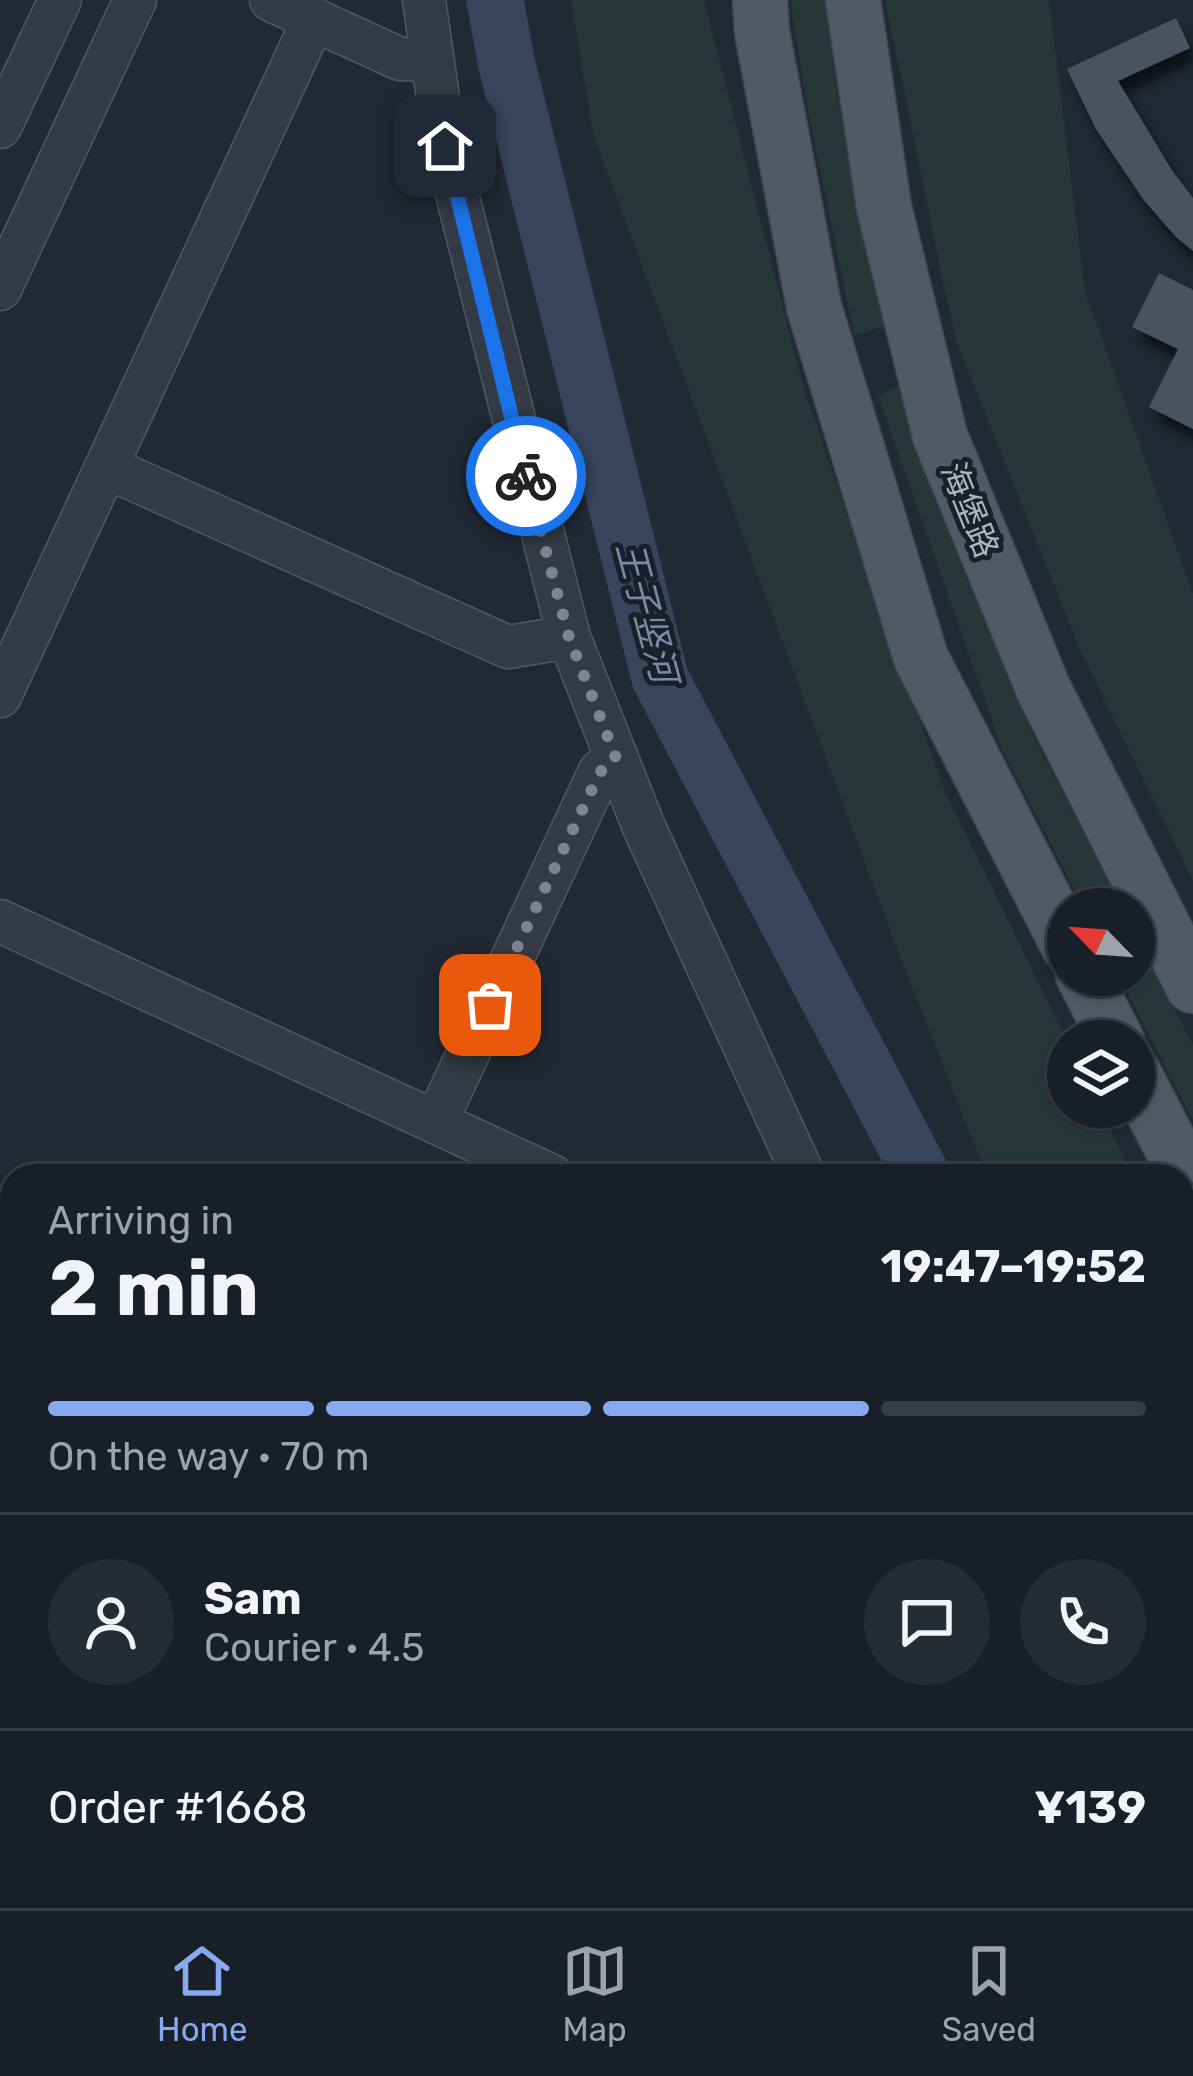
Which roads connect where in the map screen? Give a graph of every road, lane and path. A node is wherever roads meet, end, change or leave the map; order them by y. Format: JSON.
{"nodes":[{"id":1,"x":60,"y":0,"type":"edge"},
{"id":2,"x":135,"y":0,"type":"edge"},
{"id":3,"x":272,"y":0,"type":"edge"},
{"id":4,"x":424,"y":0,"type":"edge"},
{"id":5,"x":760,"y":0,"type":"edge"},
{"id":6,"x":853,"y":0,"type":"edge"},
{"id":7,"x":314,"y":20,"type":"junction"},
{"id":8,"x":432,"y":60,"type":"junction"},
{"id":9,"x":0,"y":127,"type":"edge"},
{"id":10,"x":0,"y":289,"type":"edge"},
{"id":11,"x":106,"y":467,"type":"junction"},
{"id":12,"x":569,"y":637,"type":"junction"},
{"id":13,"x":11,"y":645,"type":"edge"},
{"id":14,"x":0,"y":696,"type":"edge"},
{"id":15,"x":616,"y":758,"type":"junction"},
{"id":16,"x":1047,"y":904,"type":"edge"},
{"id":17,"x":0,"y":921,"type":"edge"},
{"id":18,"x":1193,"y":986,"type":"edge"},
{"id":19,"x":1155,"y":1115,"type":"edge"},
{"id":20,"x":436,"y":1122,"type":"junction"},
{"id":21,"x":525,"y":1164,"type":"edge"},
{"id":22,"x":798,"y":1164,"type":"edge"},
{"id":23,"x":1180,"y":1164,"type":"edge"}],
"edges":[{"from":1,"to":9,"type":"street"},
{"from":2,"to":10,"type":"street"},
{"from":3,"to":7,"type":"street"},
{"from":4,"to":8,"type":"street"},
{"from":5,"to":16,"type":"main road"},
{"from":6,"to":18,"type":"main road","name":"海堡路"},
{"from":7,"to":8,"type":"street"},
{"from":7,"to":11,"type":"street"},
{"from":8,"to":12,"type":"street"},
{"from":11,"to":12,"type":"street"},
{"from":11,"to":13,"type":"street"},
{"from":12,"to":15,"type":"street"},
{"from":13,"to":14,"type":"street"},
{"from":15,"to":20,"type":"street"},
{"from":15,"to":22,"type":"street"},
{"from":17,"to":20,"type":"street"},
{"from":19,"to":23,"type":"main road"},
{"from":20,"to":21,"type":"street"}]}
